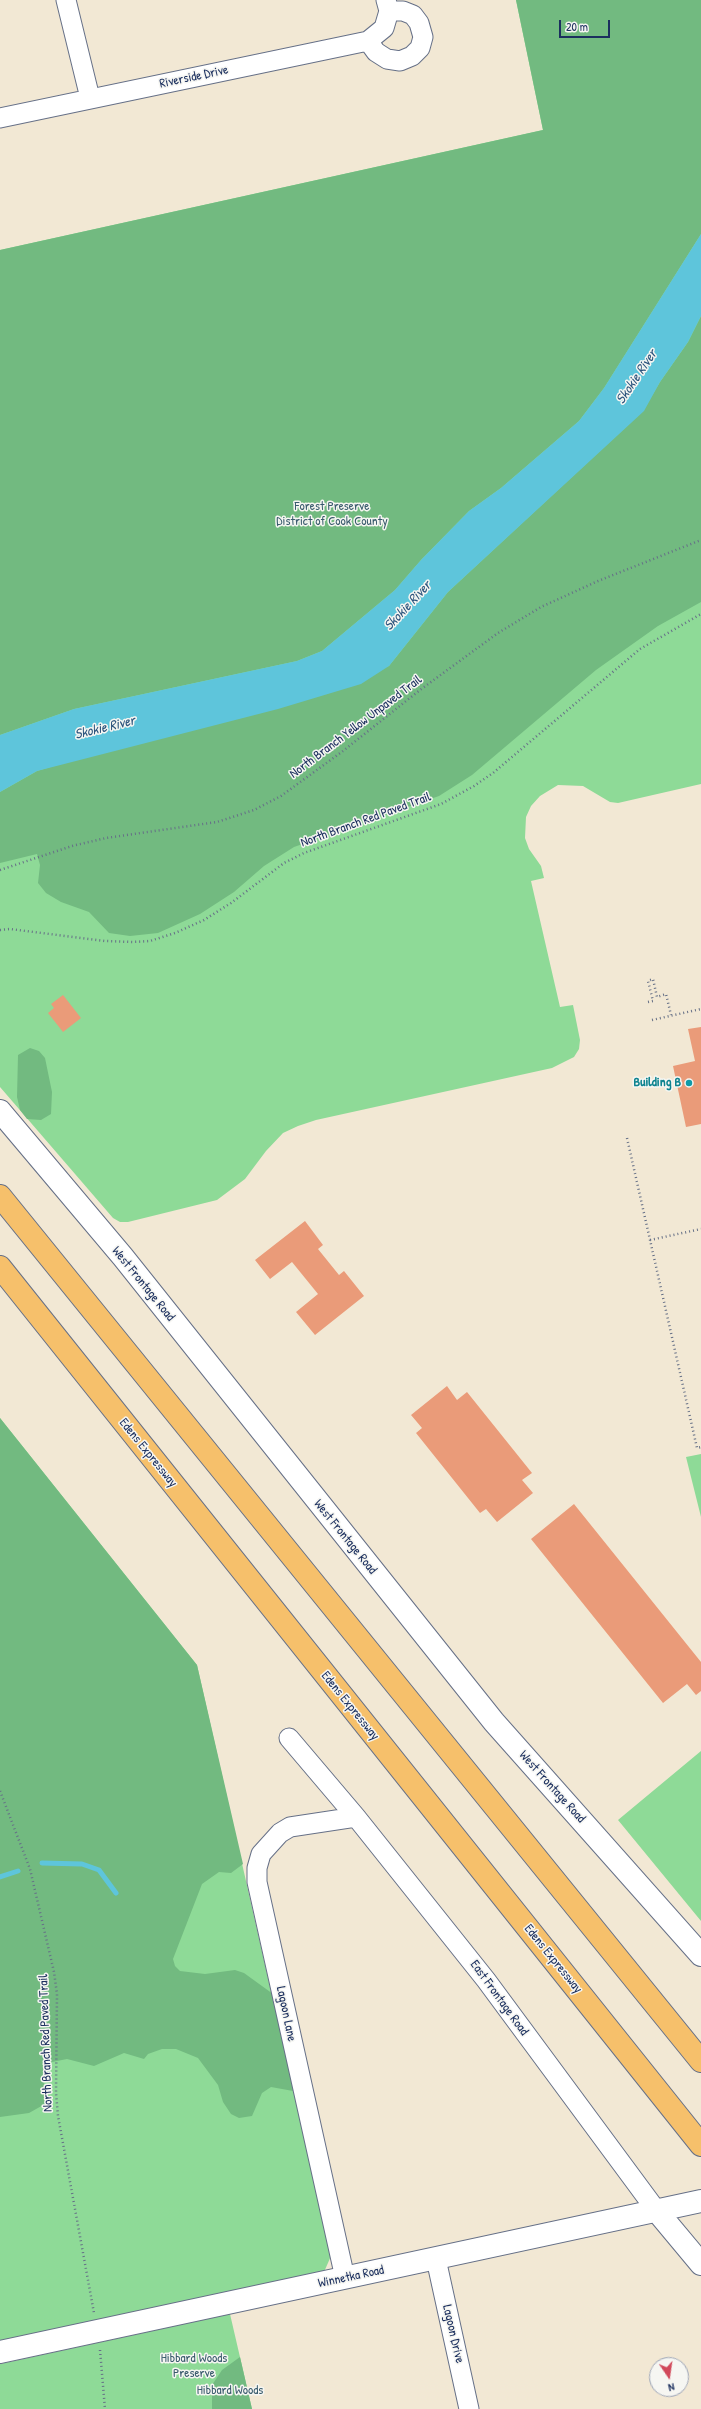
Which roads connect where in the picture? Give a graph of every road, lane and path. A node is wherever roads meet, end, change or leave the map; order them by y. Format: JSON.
{"nodes":[{"id":1,"x":66,"y":0,"type":"edge"},
{"id":2,"x":386,"y":13,"type":"edge"},
{"id":3,"x":368,"y":41,"type":"junction"},
{"id":4,"x":90,"y":98,"type":"junction"},
{"id":5,"x":0,"y":118,"type":"edge"},
{"id":6,"x":701,"y":540,"type":"edge"},
{"id":7,"x":701,"y":614,"type":"edge"},
{"id":8,"x":0,"y":870,"type":"edge"},
{"id":9,"x":0,"y":930,"type":"edge"},
{"id":10,"x":648,"y":1002,"type":"dead end"},
{"id":11,"x":701,"y":1009,"type":"edge"},
{"id":12,"x":671,"y":1016,"type":"junction"},
{"id":13,"x":652,"y":1020,"type":"dead end"},
{"id":14,"x":0,"y":1111,"type":"edge"},
{"id":15,"x":627,"y":1138,"type":"dead end"},
{"id":16,"x":0,"y":1196,"type":"edge"},
{"id":17,"x":701,"y":1229,"type":"edge"},
{"id":18,"x":650,"y":1240,"type":"junction"},
{"id":19,"x":0,"y":1267,"type":"edge"},
{"id":20,"x":701,"y":1447,"type":"edge"},
{"id":21,"x":289,"y":1738,"type":"dead end"},
{"id":22,"x":0,"y":1791,"type":"edge"},
{"id":23,"x":356,"y":1817,"type":"junction"},
{"id":24,"x":701,"y":1955,"type":"edge"},
{"id":25,"x":701,"y":2061,"type":"edge"},
{"id":26,"x":701,"y":2146,"type":"edge"},
{"id":27,"x":701,"y":2201,"type":"edge"},
{"id":28,"x":656,"y":2210,"type":"junction"},
{"id":29,"x":436,"y":2259,"type":"junction"},
{"id":30,"x":701,"y":2264,"type":"edge"},
{"id":31,"x":345,"y":2278,"type":"junction"},
{"id":32,"x":95,"y":2318,"type":"dead end"},
{"id":33,"x":100,"y":2348,"type":"dead end"},
{"id":34,"x":0,"y":2352,"type":"edge"},
{"id":35,"x":105,"y":2409,"type":"edge"},
{"id":36,"x":469,"y":2409,"type":"edge"}],
"edges":[{"from":1,"to":4,"type":"street"},
{"from":2,"to":3,"type":"street","name":"Riverside Drive"},
{"from":2,"to":3,"type":"street"},
{"from":3,"to":4,"type":"street","name":"Riverside Drive"},
{"from":4,"to":5,"type":"street","name":"Riverside Drive"},
{"from":6,"to":8,"type":"path","name":"North Branch Yellow Unpaved Trail"},
{"from":7,"to":9,"type":"path","name":"North Branch Red Paved Trail"},
{"from":10,"to":12,"type":"path"},
{"from":11,"to":12,"type":"path"},
{"from":12,"to":13,"type":"path"},
{"from":14,"to":24,"type":"street","name":"West Frontage Road"},
{"from":15,"to":18,"type":"path"},
{"from":16,"to":25,"type":"highway"},
{"from":17,"to":18,"type":"path"},
{"from":18,"to":20,"type":"path"},
{"from":19,"to":26,"type":"highway","name":"Edens Expressway"},
{"from":21,"to":23,"type":"street","name":"East Frontage Road"},
{"from":22,"to":32,"type":"path","name":"North Branch Red Paved Trail"},
{"from":23,"to":28,"type":"street","name":"East Frontage Road"},
{"from":23,"to":31,"type":"street","name":"Lagoon Lane"},
{"from":27,"to":28,"type":"street","name":"Winnetka Road"},
{"from":28,"to":29,"type":"street","name":"Winnetka Road"},
{"from":28,"to":30,"type":"street","name":"East Frontage Road"},
{"from":29,"to":31,"type":"street","name":"Winnetka Road"},
{"from":29,"to":36,"type":"street","name":"Lagoon Drive"},
{"from":31,"to":34,"type":"street","name":"Winnetka Road"},
{"from":33,"to":35,"type":"path"}]}
